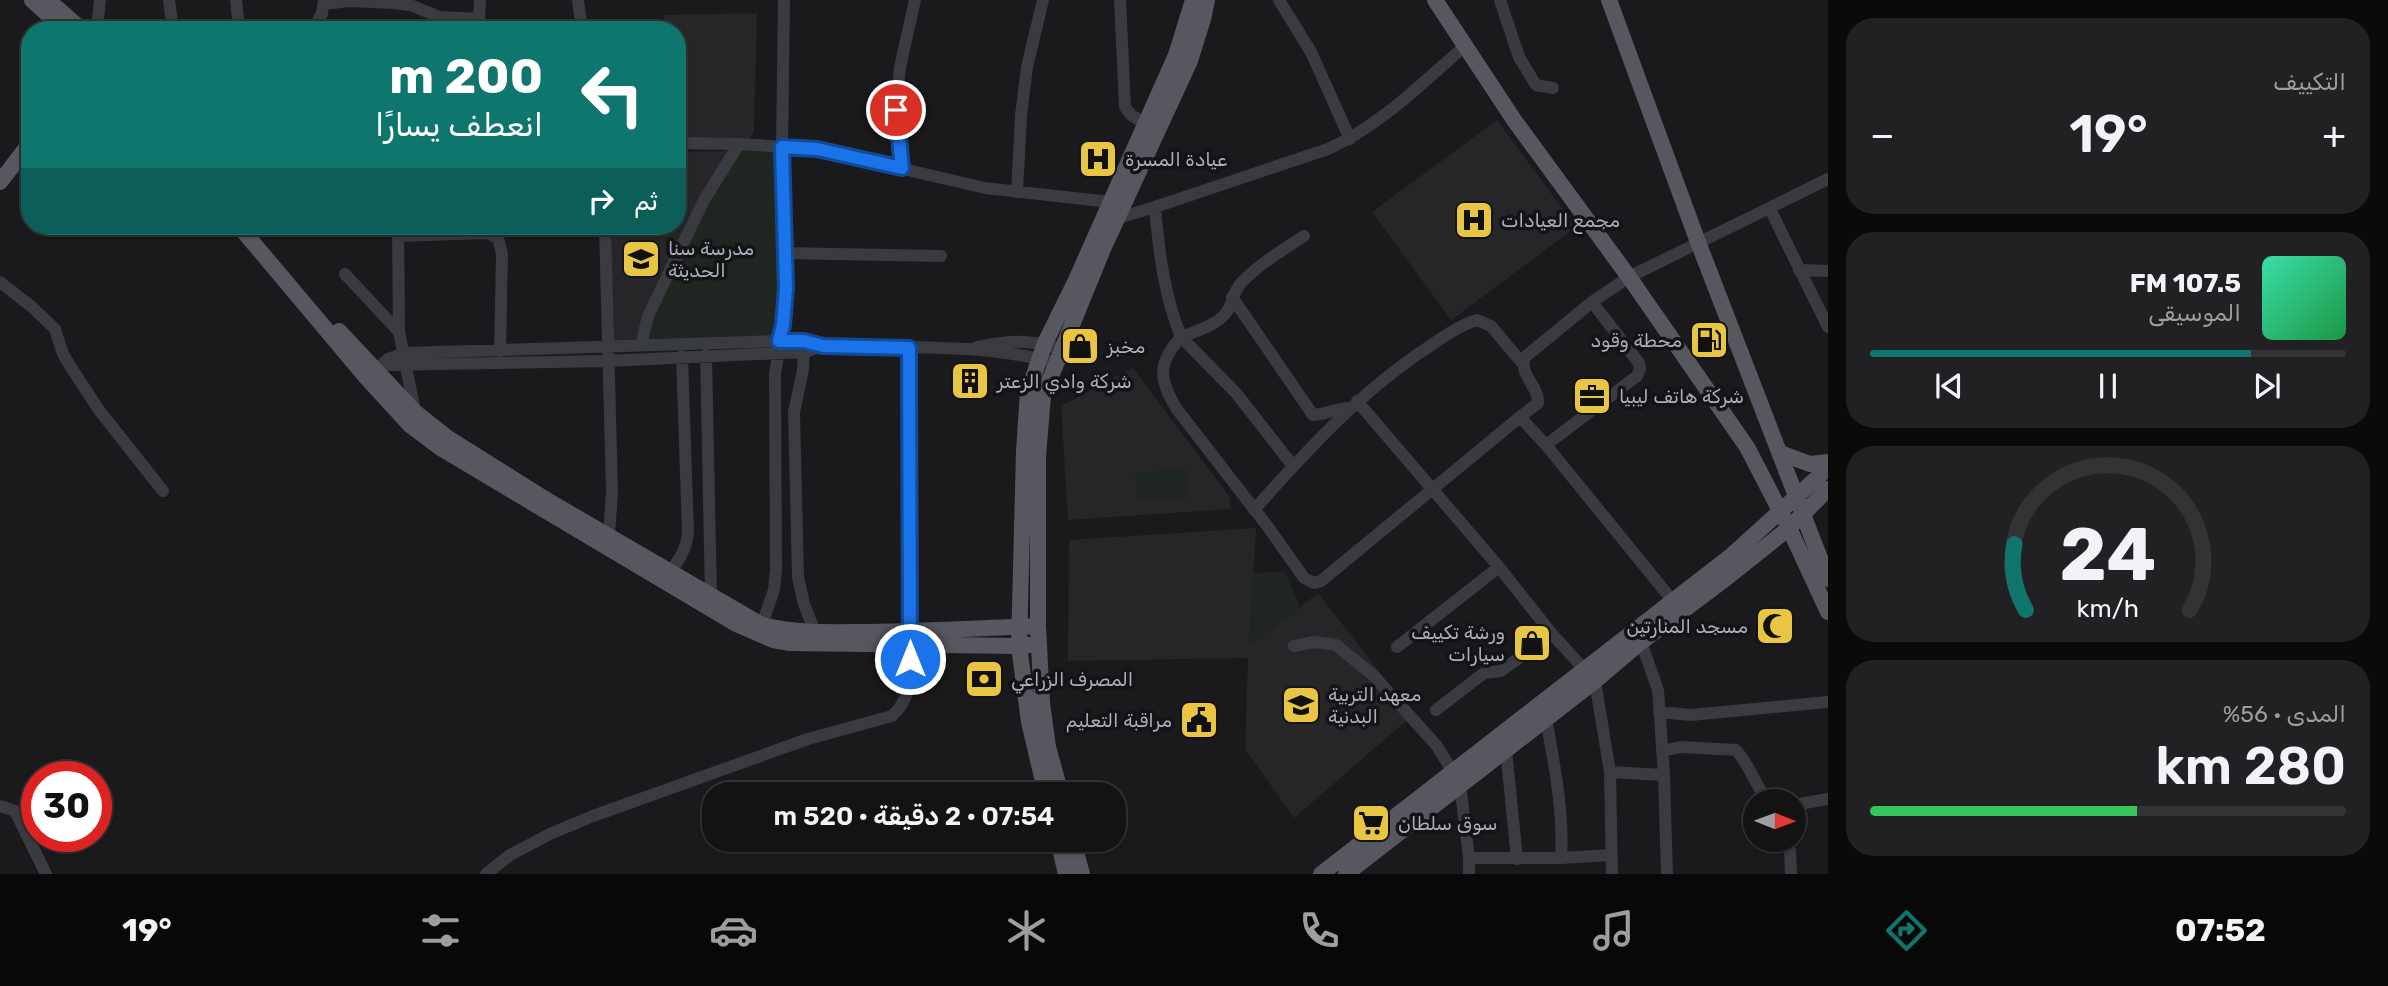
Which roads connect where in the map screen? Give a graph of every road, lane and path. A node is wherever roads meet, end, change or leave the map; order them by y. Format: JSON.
{"nodes":[{"id":1,"x":32,"y":0,"type":"edge"},
{"id":2,"x":48,"y":0,"type":"edge"},
{"id":3,"x":100,"y":0,"type":"edge"},
{"id":4,"x":169,"y":0,"type":"edge"},
{"id":5,"x":236,"y":0,"type":"edge"},
{"id":6,"x":480,"y":0,"type":"edge"},
{"id":7,"x":578,"y":0,"type":"edge"},
{"id":8,"x":785,"y":0,"type":"edge"},
{"id":9,"x":915,"y":0,"type":"edge"},
{"id":10,"x":1043,"y":0,"type":"edge"},
{"id":11,"x":1120,"y":0,"type":"edge"},
{"id":12,"x":1193,"y":0,"type":"edge"},
{"id":13,"x":1207,"y":0,"type":"edge"},
{"id":14,"x":1279,"y":0,"type":"edge"},
{"id":15,"x":1436,"y":0,"type":"edge"},
{"id":16,"x":1500,"y":0,"type":"edge"},
{"id":17,"x":1609,"y":0,"type":"edge"},
{"id":18,"x":324,"y":2,"type":"edge"},
{"id":19,"x":410,"y":3,"type":"edge"},
{"id":20,"x":55,"y":21,"type":"edge"},
{"id":21,"x":72,"y":21,"type":"edge"},
{"id":22,"x":98,"y":21,"type":"edge"},
{"id":23,"x":172,"y":21,"type":"edge"},
{"id":24,"x":238,"y":21,"type":"edge"},
{"id":25,"x":315,"y":21,"type":"edge"},
{"id":26,"x":463,"y":21,"type":"edge"},
{"id":27,"x":480,"y":21,"type":"edge"},
{"id":28,"x":581,"y":21,"type":"edge"},
{"id":29,"x":1466,"y":45,"type":"junction"},
{"id":30,"x":1553,"y":88,"type":"dead end"},
{"id":31,"x":1146,"y":124,"type":"junction"},
{"id":32,"x":1350,"y":139,"type":"junction"},
{"id":33,"x":686,"y":144,"type":"edge"},
{"id":34,"x":739,"y":144,"type":"junction"},
{"id":35,"x":782,"y":147,"type":"junction"},
{"id":36,"x":21,"y":154,"type":"edge"},
{"id":37,"x":902,"y":168,"type":"junction"},
{"id":38,"x":0,"y":182,"type":"edge"},
{"id":39,"x":1827,"y":182,"type":"edge"},
{"id":40,"x":1017,"y":192,"type":"junction"},
{"id":41,"x":1110,"y":202,"type":"junction"},
{"id":42,"x":1155,"y":207,"type":"junction"},
{"id":43,"x":1770,"y":209,"type":"junction"},
{"id":44,"x":1118,"y":218,"type":"junction"},
{"id":45,"x":248,"y":235,"type":"edge"},
{"id":46,"x":259,"y":235,"type":"edge"},
{"id":47,"x":398,"y":235,"type":"edge"},
{"id":48,"x":492,"y":235,"type":"edge"},
{"id":49,"x":605,"y":235,"type":"edge"},
{"id":50,"x":1304,"y":236,"type":"dead end"},
{"id":51,"x":1698,"y":243,"type":"junction"},
{"id":52,"x":783,"y":253,"type":"junction"},
{"id":53,"x":941,"y":256,"type":"dead end"},
{"id":54,"x":1799,"y":270,"type":"junction"},
{"id":55,"x":1828,"y":271,"type":"edge"},
{"id":56,"x":345,"y":274,"type":"dead end"},
{"id":57,"x":1629,"y":277,"type":"junction"},
{"id":58,"x":0,"y":282,"type":"edge"},
{"id":59,"x":1232,"y":297,"type":"junction"},
{"id":60,"x":1592,"y":302,"type":"junction"},
{"id":61,"x":1828,"y":327,"type":"edge"},
{"id":62,"x":400,"y":332,"type":"junction"},
{"id":63,"x":1181,"y":337,"type":"junction"},
{"id":64,"x":641,"y":345,"type":"junction"},
{"id":65,"x":778,"y":346,"type":"junction"},
{"id":66,"x":804,"y":346,"type":"junction"},
{"id":67,"x":909,"y":348,"type":"junction"},
{"id":68,"x":500,"y":351,"type":"junction"},
{"id":69,"x":1041,"y":351,"type":"junction"},
{"id":70,"x":607,"y":354,"type":"junction"},
{"id":71,"x":706,"y":355,"type":"junction"},
{"id":72,"x":682,"y":356,"type":"junction"},
{"id":73,"x":1060,"y":357,"type":"junction"},
{"id":74,"x":406,"y":359,"type":"junction"},
{"id":75,"x":1522,"y":362,"type":"junction"},
{"id":76,"x":375,"y":370,"type":"junction"},
{"id":77,"x":1354,"y":405,"type":"junction"},
{"id":78,"x":415,"y":412,"type":"junction"},
{"id":79,"x":1520,"y":417,"type":"junction"},
{"id":80,"x":1773,"y":436,"type":"junction"},
{"id":81,"x":1546,"y":445,"type":"junction"},
{"id":82,"x":1747,"y":447,"type":"junction"},
{"id":83,"x":1780,"y":453,"type":"junction"},
{"id":84,"x":1828,"y":462,"type":"edge"},
{"id":85,"x":1293,"y":466,"type":"junction"},
{"id":86,"x":1828,"y":468,"type":"edge"},
{"id":87,"x":1828,"y":489,"type":"edge"},
{"id":88,"x":163,"y":491,"type":"dead end"},
{"id":89,"x":1432,"y":492,"type":"junction"},
{"id":90,"x":1796,"y":498,"type":"junction"},
{"id":91,"x":1254,"y":510,"type":"junction"},
{"id":92,"x":1781,"y":512,"type":"junction"},
{"id":93,"x":1803,"y":515,"type":"junction"},
{"id":94,"x":1789,"y":528,"type":"junction"},
{"id":95,"x":607,"y":541,"type":"junction"},
{"id":96,"x":1764,"y":548,"type":"junction"},
{"id":97,"x":1801,"y":554,"type":"junction"},
{"id":98,"x":1499,"y":567,"type":"junction"},
{"id":99,"x":667,"y":576,"type":"junction"},
{"id":100,"x":1828,"y":579,"type":"edge"},
{"id":101,"x":711,"y":596,"type":"junction"},
{"id":102,"x":1672,"y":600,"type":"junction"},
{"id":103,"x":1828,"y":612,"type":"edge"},
{"id":104,"x":1038,"y":626,"type":"junction"},
{"id":105,"x":1019,"y":627,"type":"junction"},
{"id":106,"x":760,"y":630,"type":"junction"},
{"id":107,"x":815,"y":632,"type":"junction"},
{"id":108,"x":1646,"y":633,"type":"junction"},
{"id":109,"x":1552,"y":634,"type":"junction"},
{"id":110,"x":910,"y":637,"type":"junction"},
{"id":111,"x":1039,"y":645,"type":"junction"},
{"id":112,"x":1019,"y":646,"type":"junction"},
{"id":113,"x":1294,"y":646,"type":"dead end"},
{"id":114,"x":1397,"y":647,"type":"dead end"},
{"id":115,"x":1589,"y":675,"type":"junction"},
{"id":116,"x":1828,"y":702,"type":"edge"},
{"id":117,"x":1436,"y":710,"type":"dead end"},
{"id":118,"x":1659,"y":712,"type":"junction"},
{"id":119,"x":1546,"y":718,"type":"junction"},
{"id":120,"x":1506,"y":749,"type":"junction"},
{"id":121,"x":1662,"y":751,"type":"junction"},
{"id":122,"x":1610,"y":772,"type":"junction"},
{"id":123,"x":1664,"y":775,"type":"junction"},
{"id":124,"x":1456,"y":778,"type":"junction"},
{"id":125,"x":1043,"y":782,"type":"edge"},
{"id":126,"x":1058,"y":782,"type":"edge"},
{"id":127,"x":1759,"y":789,"type":"edge"},
{"id":128,"x":1828,"y":799,"type":"edge"},
{"id":129,"x":1806,"y":803,"type":"edge"},
{"id":130,"x":0,"y":806,"type":"edge"},
{"id":131,"x":1061,"y":852,"type":"edge"},
{"id":132,"x":1076,"y":852,"type":"edge"},
{"id":133,"x":1790,"y":852,"type":"edge"},
{"id":134,"x":1611,"y":855,"type":"junction"},
{"id":135,"x":1562,"y":858,"type":"junction"},
{"id":136,"x":1469,"y":859,"type":"junction"},
{"id":137,"x":1517,"y":859,"type":"junction"},
{"id":138,"x":46,"y":874,"type":"edge"},
{"id":139,"x":486,"y":874,"type":"edge"},
{"id":140,"x":1066,"y":874,"type":"edge"},
{"id":141,"x":1082,"y":874,"type":"edge"},
{"id":142,"x":1321,"y":874,"type":"edge"},
{"id":143,"x":1346,"y":874,"type":"edge"},
{"id":144,"x":1469,"y":874,"type":"edge"},
{"id":145,"x":1612,"y":874,"type":"edge"},
{"id":146,"x":1667,"y":874,"type":"edge"},
{"id":147,"x":1791,"y":874,"type":"edge"}],
"edges":[{"from":1,"to":20,"type":"main road"},
{"from":2,"to":21,"type":"main road"},
{"from":3,"to":22,"type":"street"},
{"from":4,"to":23,"type":"street"},
{"from":5,"to":24,"type":"street"},
{"from":6,"to":27,"type":"street"},
{"from":7,"to":28,"type":"street"},
{"from":8,"to":35,"type":"street"},
{"from":9,"to":37,"type":"street"},
{"from":10,"to":40,"type":"street"},
{"from":11,"to":31,"type":"street"},
{"from":12,"to":31,"type":"main road"},
{"from":13,"to":44,"type":"main road"},
{"from":14,"to":32,"type":"street"},
{"from":15,"to":29,"type":"main road"},
{"from":16,"to":30,"type":"street"},
{"from":17,"to":51,"type":"main road"},
{"from":18,"to":19,"type":"street"},
{"from":18,"to":25,"type":"street"},
{"from":19,"to":26,"type":"street"},
{"from":29,"to":32,"type":"street"},
{"from":29,"to":57,"type":"main road"},
{"from":31,"to":41,"type":"main road"},
{"from":32,"to":42,"type":"street"},
{"from":33,"to":34,"type":"street"},
{"from":34,"to":35,"type":"street"},
{"from":34,"to":64,"type":"street"},
{"from":35,"to":37,"type":"street"},
{"from":35,"to":52,"type":"street"},
{"from":36,"to":38,"type":"main road"},
{"from":37,"to":40,"type":"street"},
{"from":39,"to":43,"type":"street"},
{"from":40,"to":41,"type":"street"},
{"from":41,"to":69,"type":"main road"},
{"from":42,"to":44,"type":"street"},
{"from":42,"to":63,"type":"street"},
{"from":43,"to":51,"type":"street"},
{"from":43,"to":54,"type":"street"},
{"from":44,"to":73,"type":"main road"},
{"from":45,"to":76,"type":"main road"},
{"from":46,"to":76,"type":"main road"},
{"from":47,"to":62,"type":"street"},
{"from":48,"to":68,"type":"street"},
{"from":49,"to":70,"type":"street"},
{"from":50,"to":59,"type":"street"},
{"from":51,"to":57,"type":"street"},
{"from":51,"to":80,"type":"main road"},
{"from":52,"to":53,"type":"street"},
{"from":52,"to":65,"type":"street"},
{"from":54,"to":55,"type":"street"},
{"from":54,"to":61,"type":"street"},
{"from":56,"to":62,"type":"street"},
{"from":57,"to":60,"type":"street"},
{"from":57,"to":82,"type":"main road"},
{"from":58,"to":88,"type":"street"},
{"from":59,"to":63,"type":"street"},
{"from":59,"to":77,"type":"street"},
{"from":60,"to":75,"type":"street"},
{"from":60,"to":81,"type":"street"},
{"from":62,"to":74,"type":"street"},
{"from":63,"to":85,"type":"street"},
{"from":63,"to":91,"type":"street"},
{"from":64,"to":65,"type":"street"},
{"from":64,"to":70,"type":"street"},
{"from":65,"to":66,"type":"street"},
{"from":65,"to":71,"type":"street"},
{"from":65,"to":106,"type":"street"},
{"from":66,"to":67,"type":"street"},
{"from":66,"to":107,"type":"street"},
{"from":67,"to":69,"type":"street"},
{"from":67,"to":110,"type":"street"},
{"from":68,"to":70,"type":"street"},
{"from":68,"to":74,"type":"street"},
{"from":69,"to":73,"type":"street"},
{"from":69,"to":105,"type":"main road"},
{"from":70,"to":72,"type":"street"},
{"from":70,"to":74,"type":"street"},
{"from":70,"to":95,"type":"street"},
{"from":71,"to":72,"type":"street"},
{"from":71,"to":101,"type":"street"},
{"from":72,"to":99,"type":"street"},
{"from":73,"to":104,"type":"main road"},
{"from":74,"to":76,"type":"street"},
{"from":74,"to":78,"type":"street"},
{"from":75,"to":77,"type":"street"},
{"from":75,"to":79,"type":"street"},
{"from":76,"to":78,"type":"main road"},
{"from":76,"to":95,"type":"main road"},
{"from":77,"to":85,"type":"street"},
{"from":77,"to":89,"type":"street"},
{"from":78,"to":95,"type":"main road"},
{"from":79,"to":81,"type":"street"},
{"from":79,"to":89,"type":"street"},
{"from":80,"to":82,"type":"main road"},
{"from":80,"to":83,"type":"main road"},
{"from":81,"to":102,"type":"street"},
{"from":82,"to":92,"type":"main road"},
{"from":83,"to":84,"type":"main road"},
{"from":83,"to":90,"type":"main road"},
{"from":85,"to":91,"type":"street"},
{"from":86,"to":90,"type":"main road"},
{"from":87,"to":93,"type":"main road"},
{"from":89,"to":91,"type":"street"},
{"from":89,"to":98,"type":"street"},
{"from":90,"to":92,"type":"main road"},
{"from":90,"to":93,"type":"main road"},
{"from":92,"to":94,"type":"main road"},
{"from":92,"to":102,"type":"main road"},
{"from":93,"to":94,"type":"main road"},
{"from":93,"to":100,"type":"main road"},
{"from":94,"to":96,"type":"main road"},
{"from":94,"to":97,"type":"main road"},
{"from":95,"to":99,"type":"main road"},
{"from":96,"to":97,"type":"main road"},
{"from":96,"to":108,"type":"main road"},
{"from":97,"to":103,"type":"main road"},
{"from":98,"to":109,"type":"street"},
{"from":98,"to":114,"type":"street"},
{"from":99,"to":101,"type":"main road"},
{"from":99,"to":106,"type":"main road"},
{"from":101,"to":106,"type":"main road"},
{"from":102,"to":108,"type":"main road"},
{"from":104,"to":105,"type":"main road"},
{"from":104,"to":111,"type":"main road"},
{"from":105,"to":110,"type":"main road"},
{"from":105,"to":112,"type":"main road"},
{"from":106,"to":107,"type":"main road"},
{"from":106,"to":110,"type":"main road"},
{"from":107,"to":110,"type":"main road"},
{"from":108,"to":115,"type":"main road"},
{"from":108,"to":118,"type":"street"},
{"from":109,"to":115,"type":"street"},
{"from":109,"to":117,"type":"street"},
{"from":110,"to":112,"type":"main road"},
{"from":110,"to":139,"type":"street"},
{"from":111,"to":112,"type":"main road"},
{"from":111,"to":126,"type":"main road"},
{"from":112,"to":125,"type":"main road"},
{"from":113,"to":124,"type":"street"},
{"from":115,"to":119,"type":"main road"},
{"from":115,"to":122,"type":"street"},
{"from":115,"to":124,"type":"main road"},
{"from":116,"to":118,"type":"street"},
{"from":118,"to":121,"type":"street"},
{"from":119,"to":120,"type":"main road"},
{"from":119,"to":135,"type":"street"},
{"from":120,"to":124,"type":"main road"},
{"from":120,"to":137,"type":"street"},
{"from":121,"to":123,"type":"street"},
{"from":121,"to":127,"type":"street"},
{"from":122,"to":123,"type":"street"},
{"from":122,"to":134,"type":"street"},
{"from":123,"to":146,"type":"street"},
{"from":124,"to":136,"type":"street"},
{"from":124,"to":142,"type":"main road"},
{"from":124,"to":143,"type":"main road"},
{"from":128,"to":129,"type":"street"},
{"from":130,"to":138,"type":"street"},
{"from":131,"to":140,"type":"main road"},
{"from":132,"to":141,"type":"main road"},
{"from":133,"to":147,"type":"street"},
{"from":134,"to":135,"type":"street"},
{"from":134,"to":145,"type":"street"},
{"from":135,"to":137,"type":"street"},
{"from":136,"to":137,"type":"street"},
{"from":136,"to":144,"type":"street"}]}
